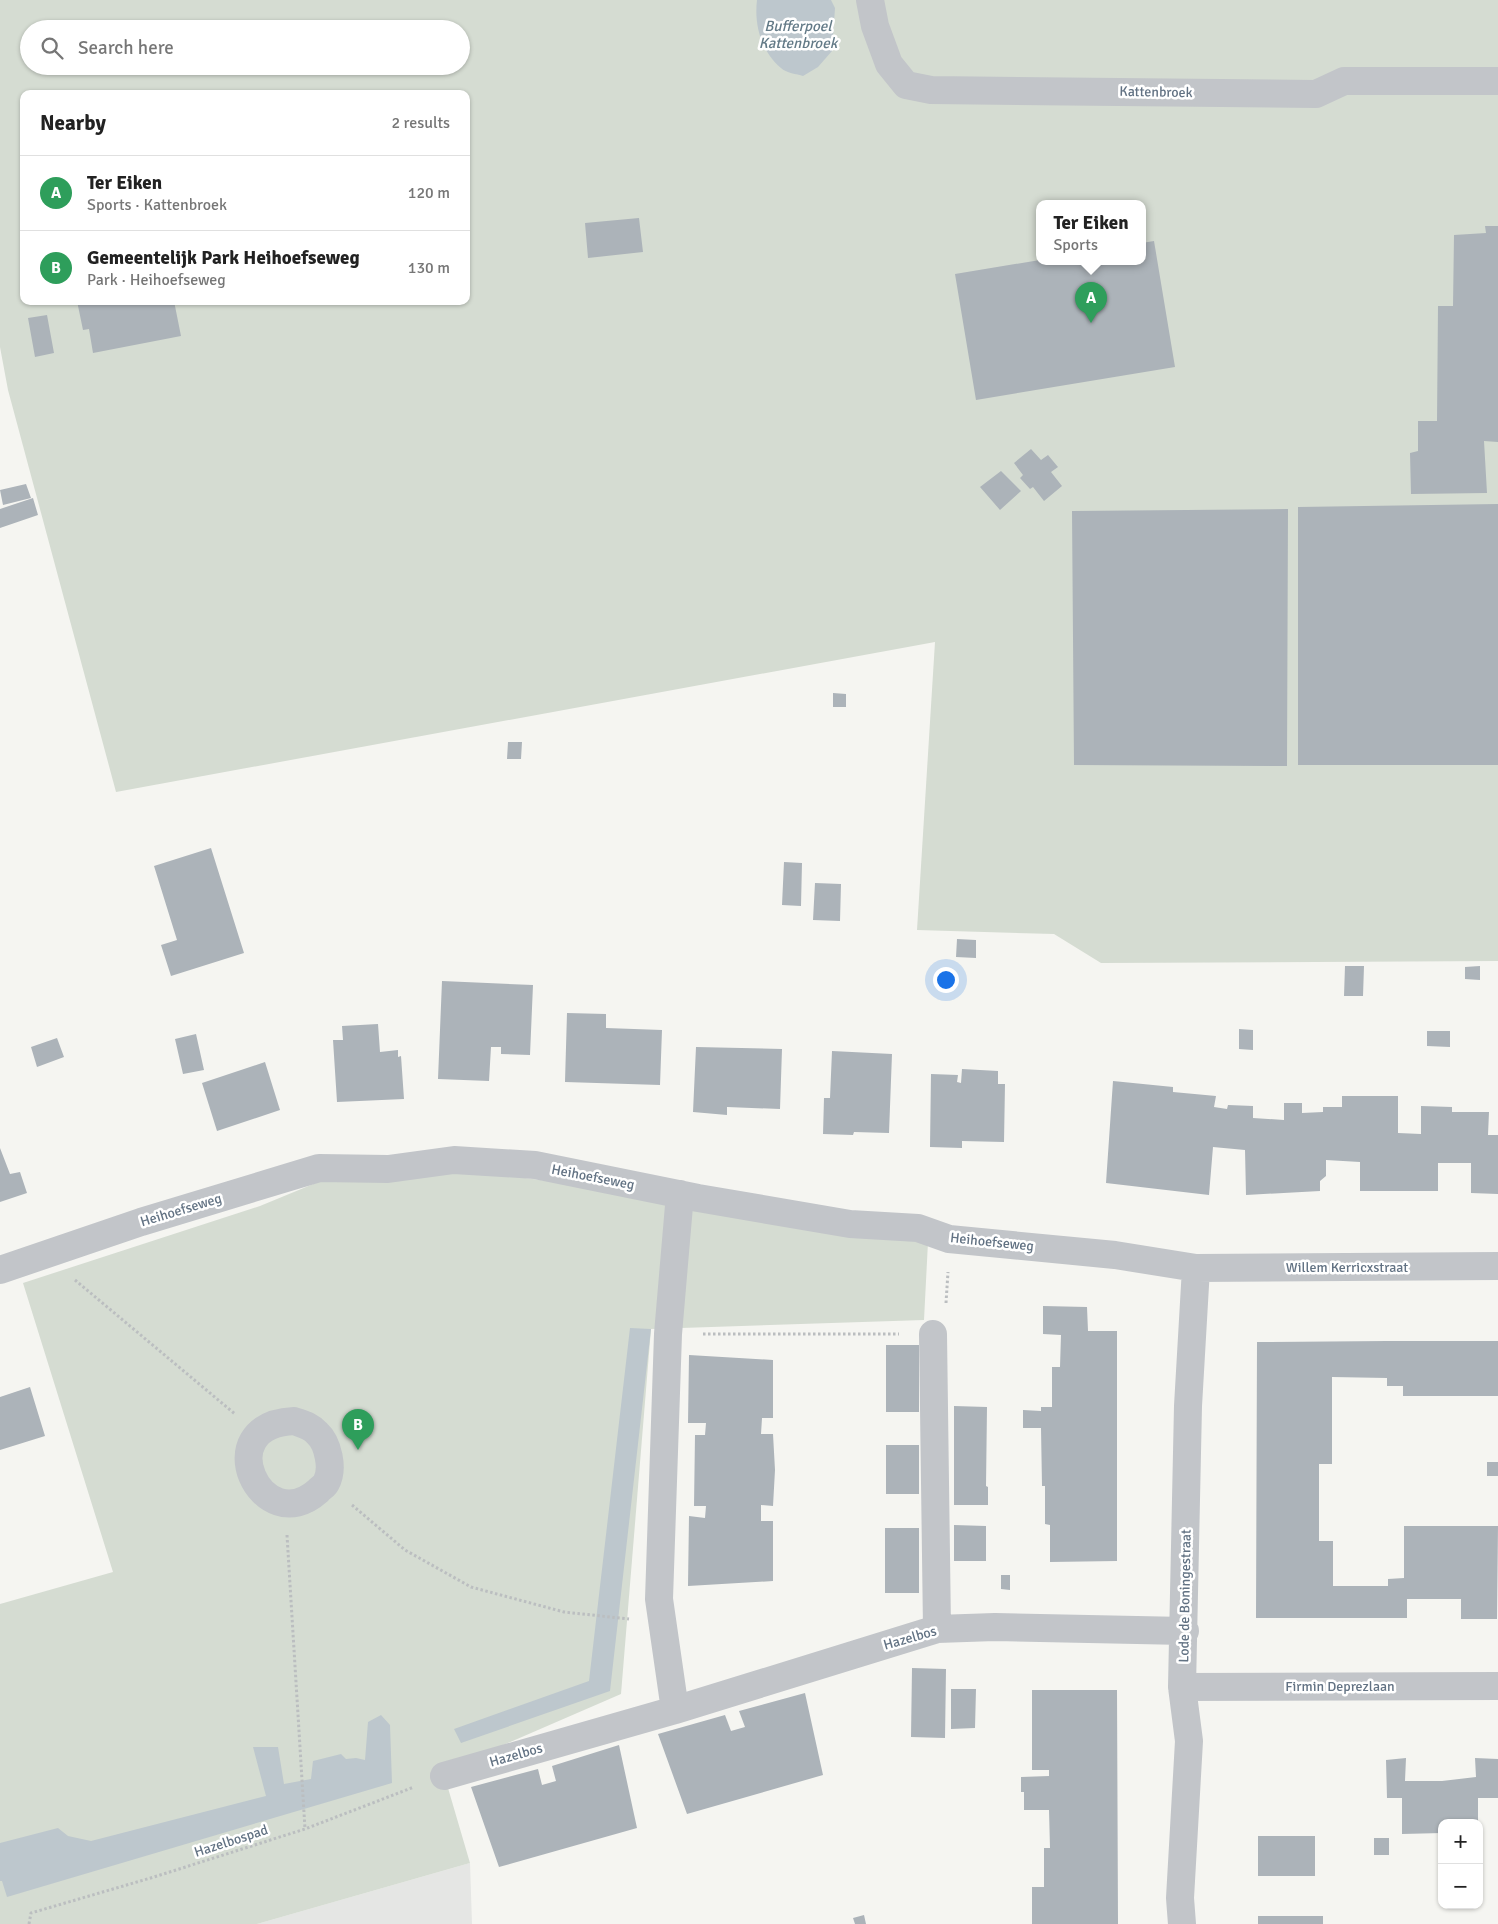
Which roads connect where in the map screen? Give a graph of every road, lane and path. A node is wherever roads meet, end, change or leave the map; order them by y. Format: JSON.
{"nodes":[{"id":1,"x":870,"y":0,"type":"edge"},
{"id":2,"x":1498,"y":81,"type":"edge"},
{"id":3,"x":678,"y":1216,"type":"junction"},
{"id":4,"x":949,"y":1239,"type":"junction"},
{"id":5,"x":1498,"y":1266,"type":"edge"},
{"id":6,"x":1196,"y":1268,"type":"junction"},
{"id":7,"x":0,"y":1270,"type":"edge"},
{"id":8,"x":74,"y":1279,"type":"dead end"},
{"id":9,"x":668,"y":1334,"type":"junction"},
{"id":10,"x":933,"y":1334,"type":"junction"},
{"id":11,"x":258,"y":1433,"type":"junction"},
{"id":12,"x":326,"y":1483,"type":"junction"},
{"id":13,"x":285,"y":1502,"type":"junction"},
{"id":14,"x":632,"y":1619,"type":"dead end"},
{"id":15,"x":937,"y":1629,"type":"junction"},
{"id":16,"x":1185,"y":1631,"type":"junction"},
{"id":17,"x":1498,"y":1686,"type":"edge"},
{"id":18,"x":1182,"y":1687,"type":"junction"},
{"id":19,"x":674,"y":1710,"type":"junction"},
{"id":20,"x":444,"y":1776,"type":"joint"},
{"id":21,"x":305,"y":1829,"type":"junction"},
{"id":22,"x":29,"y":1924,"type":"edge"},
{"id":23,"x":1182,"y":1924,"type":"edge"}],
"edges":[{"from":1,"to":2,"type":"street","name":"Kattenbroek"},
{"from":3,"to":4,"type":"street","name":"Heihoefseweg"},
{"from":3,"to":7,"type":"street","name":"Heihoefseweg"},
{"from":3,"to":9,"type":"street"},
{"from":4,"to":6,"type":"street","name":"Heihoefseweg"},
{"from":4,"to":10,"type":"path"},
{"from":5,"to":6,"type":"street","name":"Willem Kerricxstraat"},
{"from":6,"to":16,"type":"street","name":"Lode de Boningestraat"},
{"from":8,"to":11,"type":"path"},
{"from":9,"to":10,"type":"path"},
{"from":9,"to":19,"type":"street"},
{"from":10,"to":15,"type":"street"},
{"from":11,"to":12,"type":"street"},
{"from":11,"to":13,"type":"street"},
{"from":12,"to":13,"type":"street"},
{"from":12,"to":14,"type":"path"},
{"from":13,"to":21,"type":"path"},
{"from":15,"to":16,"type":"street","name":"Hazelbos"},
{"from":15,"to":19,"type":"street","name":"Hazelbos"},
{"from":16,"to":18,"type":"street","name":"Lode de Boningestraat"},
{"from":17,"to":18,"type":"street","name":"Firmin Deprezlaan"},
{"from":18,"to":23,"type":"street","name":"Lode de Boningestraat"},
{"from":19,"to":20,"type":"street","name":"Hazelbos"},
{"from":20,"to":21,"type":"path","name":"Hazelbospad"},
{"from":21,"to":22,"type":"path","name":"Hazelbospad"}]}
